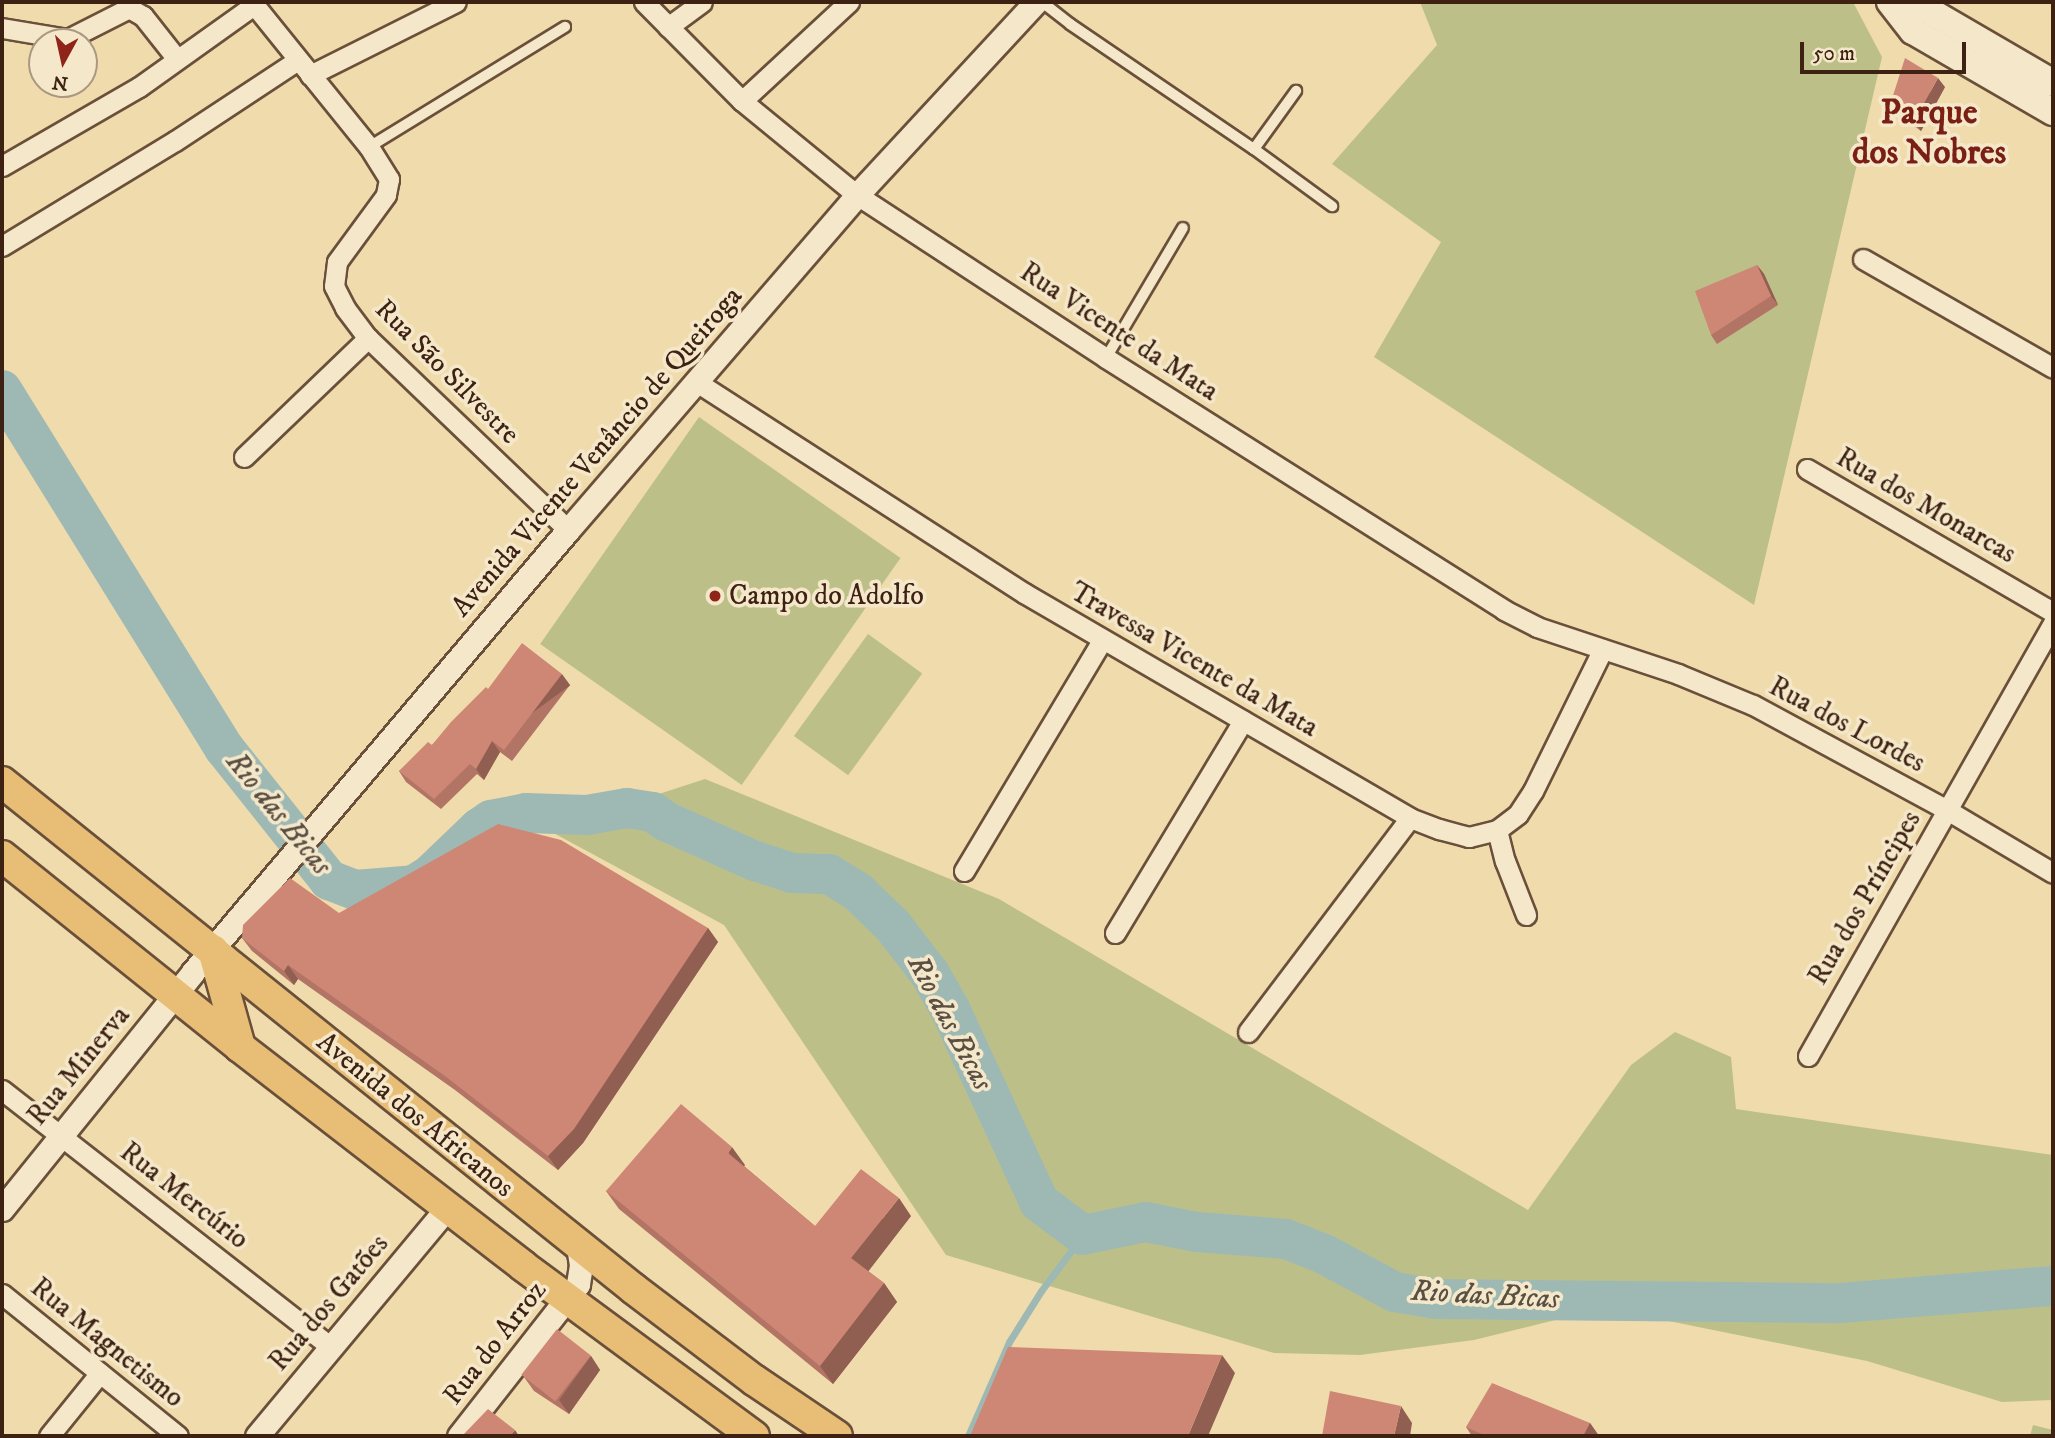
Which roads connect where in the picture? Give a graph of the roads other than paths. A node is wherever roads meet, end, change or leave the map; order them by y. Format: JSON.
{"nodes":[{"id":1,"x":456,"y":2,"type":"edge"},
{"id":2,"x":644,"y":2,"type":"edge"},
{"id":3,"x":702,"y":2,"type":"edge"},
{"id":4,"x":849,"y":2,"type":"edge"},
{"id":5,"x":1036,"y":2,"type":"edge"},
{"id":6,"x":1042,"y":2,"type":"edge"},
{"id":7,"x":1890,"y":2,"type":"edge"},
{"id":8,"x":1914,"y":2,"type":"edge"},
{"id":9,"x":253,"y":4,"type":"edge"},
{"id":10,"x":565,"y":27,"type":"dead end"},
{"id":11,"x":668,"y":27,"type":"junction"},
{"id":12,"x":2,"y":28,"type":"edge"},
{"id":13,"x":177,"y":59,"type":"junction"},
{"id":14,"x":304,"y":67,"type":"junction"},
{"id":15,"x":2053,"y":83,"type":"edge"},
{"id":16,"x":1296,"y":91,"type":"dead end"},
{"id":17,"x":742,"y":101,"type":"junction"},
{"id":18,"x":2053,"y":113,"type":"edge"},
{"id":19,"x":369,"y":147,"type":"junction"},
{"id":20,"x":1254,"y":149,"type":"junction"},
{"id":21,"x":2,"y":166,"type":"edge"},
{"id":22,"x":857,"y":195,"type":"junction"},
{"id":23,"x":1332,"y":206,"type":"dead end"},
{"id":24,"x":1183,"y":228,"type":"dead end"},
{"id":25,"x":2,"y":246,"type":"edge"},
{"id":26,"x":1863,"y":259,"type":"dead end"},
{"id":27,"x":368,"y":338,"type":"junction"},
{"id":28,"x":1106,"y":358,"type":"junction"},
{"id":29,"x":2053,"y":369,"type":"edge"},
{"id":30,"x":698,"y":383,"type":"junction"},
{"id":31,"x":244,"y":457,"type":"dead end"},
{"id":32,"x":1807,"y":469,"type":"dead end"},
{"id":33,"x":568,"y":530,"type":"junction"},
{"id":34,"x":2053,"y":612,"type":"edge"},
{"id":35,"x":2053,"y":623,"type":"edge"},
{"id":36,"x":1103,"y":639,"type":"junction"},
{"id":37,"x":1603,"y":649,"type":"junction"},
{"id":38,"x":1243,"y":721,"type":"junction"},
{"id":39,"x":2,"y":782,"type":"edge"},
{"id":40,"x":1947,"y":810,"type":"junction"},
{"id":41,"x":1410,"y":818,"type":"junction"},
{"id":42,"x":1497,"y":830,"type":"junction"},
{"id":43,"x":2,"y":856,"type":"edge"},
{"id":44,"x":964,"y":871,"type":"dead end"},
{"id":45,"x":2053,"y":873,"type":"edge"},
{"id":46,"x":1526,"y":915,"type":"dead end"},
{"id":47,"x":1115,"y":933,"type":"dead end"},
{"id":48,"x":213,"y":950,"type":"junction"},
{"id":49,"x":175,"y":994,"type":"junction"},
{"id":50,"x":1248,"y":1032,"type":"dead end"},
{"id":51,"x":240,"y":1047,"type":"junction"},
{"id":52,"x":1808,"y":1056,"type":"dead end"},
{"id":53,"x":2,"y":1090,"type":"edge"},
{"id":54,"x":61,"y":1136,"type":"junction"},
{"id":55,"x":447,"y":1207,"type":"junction"},
{"id":56,"x":2,"y":1209,"type":"edge"},
{"id":57,"x":578,"y":1245,"type":"junction"},
{"id":58,"x":2,"y":1294,"type":"edge"},
{"id":59,"x":568,"y":1300,"type":"junction"},
{"id":60,"x":331,"y":1347,"type":"junction"},
{"id":61,"x":100,"y":1373,"type":"junction"},
{"id":62,"x":49,"y":1436,"type":"edge"},
{"id":63,"x":178,"y":1436,"type":"edge"},
{"id":64,"x":257,"y":1436,"type":"edge"},
{"id":65,"x":459,"y":1436,"type":"edge"},
{"id":66,"x":754,"y":1436,"type":"edge"},
{"id":67,"x":837,"y":1436,"type":"edge"}],
"edges":[{"from":1,"to":14,"type":"street"},
{"from":2,"to":11,"type":"street","name":"Rua Vicente da Mata"},
{"from":3,"to":11,"type":"street"},
{"from":4,"to":17,"type":"street"},
{"from":5,"to":22,"type":"street","name":"Avenida Vicente Venâncio de Queiroga"},
{"from":6,"to":20,"type":"lane"},
{"from":7,"to":18,"type":"main road"},
{"from":8,"to":15,"type":"main road"},
{"from":9,"to":13,"type":"street"},
{"from":9,"to":14,"type":"street","name":"Rua São Silvestre"},
{"from":10,"to":19,"type":"lane"},
{"from":11,"to":17,"type":"street","name":"Rua Vicente da Mata"},
{"from":12,"to":13,"type":"street"},
{"from":13,"to":21,"type":"street"},
{"from":14,"to":19,"type":"street","name":"Rua São Silvestre"},
{"from":14,"to":25,"type":"street"},
{"from":16,"to":20,"type":"lane"},
{"from":17,"to":22,"type":"street","name":"Rua Vicente da Mata"},
{"from":19,"to":27,"type":"street","name":"Rua São Silvestre"},
{"from":20,"to":23,"type":"lane"},
{"from":22,"to":28,"type":"street","name":"Rua Vicente da Mata"},
{"from":22,"to":30,"type":"street","name":"Avenida Vicente Venâncio de Queiroga"},
{"from":24,"to":28,"type":"lane"},
{"from":26,"to":29,"type":"street"},
{"from":27,"to":31,"type":"street"},
{"from":27,"to":33,"type":"street","name":"Rua São Silvestre"},
{"from":28,"to":37,"type":"street","name":"Rua Vicente da Mata"},
{"from":30,"to":33,"type":"street","name":"Avenida Vicente Venâncio de Queiroga"},
{"from":30,"to":36,"type":"street","name":"Travessa Vicente da Mata"},
{"from":32,"to":34,"type":"street","name":"Rua dos Monarcas"},
{"from":33,"to":48,"type":"street","name":"Avenida Vicente Venâncio de Queiroga"},
{"from":35,"to":40,"type":"street","name":"Rua dos Príncipes"},
{"from":36,"to":38,"type":"street","name":"Travessa Vicente da Mata"},
{"from":36,"to":44,"type":"street"},
{"from":37,"to":40,"type":"street","name":"Rua dos Lordes"},
{"from":37,"to":42,"type":"street"},
{"from":38,"to":41,"type":"street","name":"Travessa Vicente da Mata"},
{"from":38,"to":47,"type":"street"},
{"from":39,"to":48,"type":"main road","name":"Avenida dos Africanos"},
{"from":40,"to":45,"type":"street","name":"Rua dos Lordes"},
{"from":40,"to":52,"type":"street","name":"Rua dos Príncipes"},
{"from":41,"to":42,"type":"street","name":"Travessa Vicente da Mata"},
{"from":41,"to":50,"type":"street"},
{"from":42,"to":46,"type":"street"},
{"from":43,"to":49,"type":"main road","name":"Avenida dos Africanos"},
{"from":48,"to":49,"type":"street","name":"Rua Minerva"},
{"from":48,"to":51,"type":"main road"},
{"from":48,"to":57,"type":"main road","name":"Avenida dos Africanos"},
{"from":49,"to":51,"type":"main road","name":"Avenida dos Africanos"},
{"from":49,"to":54,"type":"street","name":"Rua Minerva"},
{"from":51,"to":55,"type":"main road","name":"Avenida dos Africanos"},
{"from":53,"to":54,"type":"street","name":"Rua Mercúrio"},
{"from":54,"to":56,"type":"street","name":"Rua Minerva"},
{"from":54,"to":60,"type":"street","name":"Rua Mercúrio"},
{"from":55,"to":59,"type":"main road","name":"Avenida dos Africanos"},
{"from":55,"to":60,"type":"street","name":"Rua dos Gatões"},
{"from":57,"to":59,"type":"street","name":"Rua do Arroz"},
{"from":57,"to":67,"type":"main road","name":"Avenida dos Africanos"},
{"from":58,"to":61,"type":"street","name":"Rua Magnetismo"},
{"from":59,"to":65,"type":"street","name":"Rua do Arroz"},
{"from":59,"to":66,"type":"main road","name":"Avenida dos Africanos"},
{"from":60,"to":64,"type":"street","name":"Rua dos Gatões"},
{"from":61,"to":62,"type":"street"},
{"from":61,"to":63,"type":"street","name":"Rua Magnetismo"}]}
